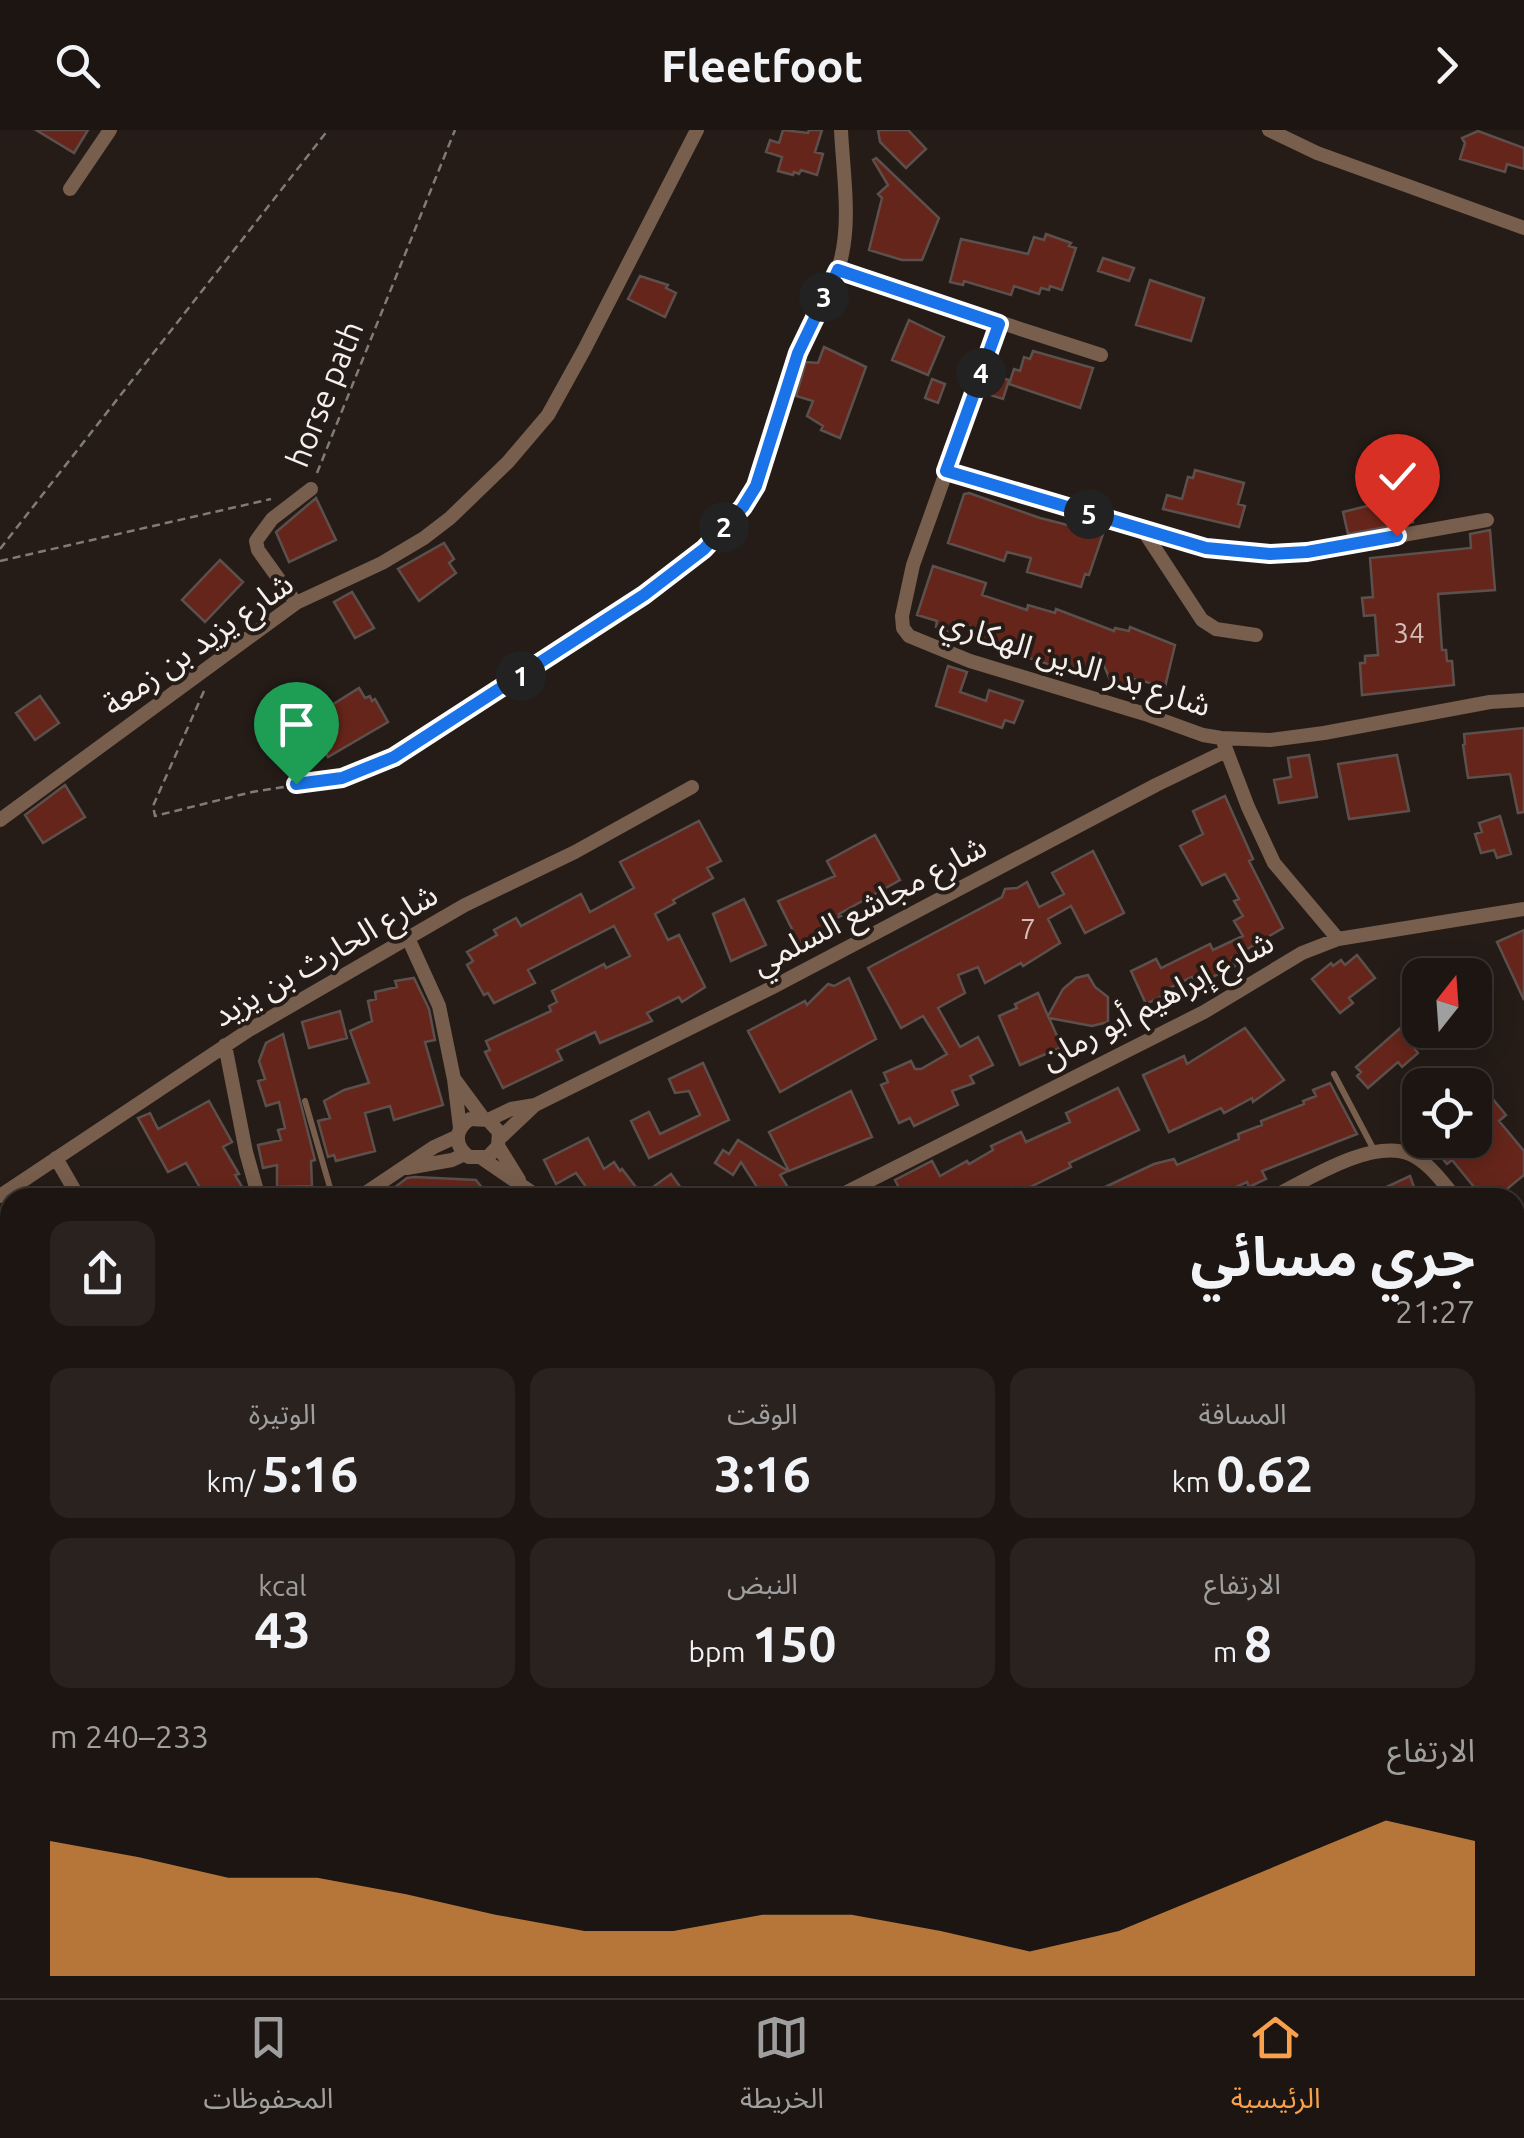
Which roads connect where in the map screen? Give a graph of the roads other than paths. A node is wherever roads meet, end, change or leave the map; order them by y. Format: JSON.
{"nodes":[{"id":1,"x":110,"y":130,"type":"edge"},
{"id":2,"x":697,"y":130,"type":"edge"},
{"id":3,"x":840,"y":130,"type":"edge"},
{"id":4,"x":1269,"y":130,"type":"edge"},
{"id":5,"x":70,"y":189,"type":"dead end"},
{"id":6,"x":1524,"y":228,"type":"edge"},
{"id":7,"x":838,"y":270,"type":"junction"},
{"id":8,"x":999,"y":324,"type":"junction"},
{"id":9,"x":1101,"y":355,"type":"dead end"},
{"id":10,"x":946,"y":471,"type":"junction"},
{"id":11,"x":310,"y":490,"type":"road end"},
{"id":12,"x":1487,"y":520,"type":"dead end"},
{"id":13,"x":1143,"y":530,"type":"junction"},
{"id":14,"x":296,"y":603,"type":"junction"},
{"id":15,"x":1256,"y":635,"type":"dead end"},
{"id":16,"x":1524,"y":700,"type":"edge"},
{"id":17,"x":1224,"y":744,"type":"junction"},
{"id":18,"x":324,"y":781,"type":"road end"},
{"id":19,"x":692,"y":787,"type":"dead end"},
{"id":20,"x":0,"y":820,"type":"edge"},
{"id":21,"x":1524,"y":909,"type":"edge"},
{"id":22,"x":408,"y":938,"type":"junction"},
{"id":23,"x":1338,"y":939,"type":"junction"},
{"id":24,"x":224,"y":1045,"type":"junction"},
{"id":25,"x":1334,"y":1074,"type":"dead end"},
{"id":26,"x":454,"y":1079,"type":"junction"},
{"id":27,"x":306,"y":1101,"type":"dead end"},
{"id":28,"x":536,"y":1105,"type":"junction"},
{"id":29,"x":486,"y":1119,"type":"junction"},
{"id":30,"x":459,"y":1132,"type":"junction"},
{"id":31,"x":499,"y":1142,"type":"junction"},
{"id":32,"x":1375,"y":1151,"type":"junction"},
{"id":33,"x":465,"y":1154,"type":"junction"},
{"id":34,"x":56,"y":1158,"type":"junction"},
{"id":35,"x":483,"y":1158,"type":"junction"},
{"id":36,"x":401,"y":1169,"type":"junction"},
{"id":37,"x":521,"y":1185,"type":"junction"},
{"id":38,"x":12,"y":1188,"type":"edge"},
{"id":39,"x":73,"y":1188,"type":"edge"},
{"id":40,"x":256,"y":1188,"type":"edge"},
{"id":41,"x":331,"y":1188,"type":"edge"},
{"id":42,"x":373,"y":1188,"type":"edge"},
{"id":43,"x":525,"y":1188,"type":"edge"},
{"id":44,"x":855,"y":1188,"type":"edge"},
{"id":45,"x":1293,"y":1188,"type":"edge"},
{"id":46,"x":1448,"y":1188,"type":"edge"}],
"edges":[{"from":1,"to":5,"type":"street"},
{"from":2,"to":14,"type":"street","name":"شارع يزيد بن زمعة"},
{"from":3,"to":7,"type":"street"},
{"from":4,"to":6,"type":"street"},
{"from":7,"to":8,"type":"street"},
{"from":7,"to":18,"type":"street"},
{"from":8,"to":9,"type":"street"},
{"from":8,"to":10,"type":"street"},
{"from":10,"to":13,"type":"street"},
{"from":10,"to":17,"type":"street","name":"شارع بدر الدين الهكاري"},
{"from":11,"to":14,"type":"street"},
{"from":12,"to":13,"type":"street"},
{"from":13,"to":15,"type":"street"},
{"from":14,"to":20,"type":"street","name":"شارع يزيد بن زمعة"},
{"from":16,"to":17,"type":"street","name":"شارع بدر الدين الهكاري"},
{"from":17,"to":23,"type":"street"},
{"from":17,"to":28,"type":"street","name":"شارع مجاشع السلمي"},
{"from":19,"to":22,"type":"street","name":"شارع الحارث بن يزيد"},
{"from":21,"to":23,"type":"street","name":"شارع إبراهيم أبو رمان"},
{"from":22,"to":24,"type":"street","name":"شارع الحارث بن يزيد"},
{"from":22,"to":26,"type":"street"},
{"from":23,"to":44,"type":"street","name":"شارع إبراهيم أبو رمان"},
{"from":24,"to":34,"type":"street","name":"شارع الحارث بن يزيد"},
{"from":24,"to":40,"type":"street"},
{"from":25,"to":32,"type":"lane"},
{"from":26,"to":29,"type":"street"},
{"from":26,"to":30,"type":"street"},
{"from":27,"to":41,"type":"lane"},
{"from":28,"to":29,"type":"street","name":"شارع مجاشع السلمي"},
{"from":28,"to":31,"type":"street","name":"شارع مجاشع السلمي"},
{"from":29,"to":30,"type":"street"},
{"from":29,"to":31,"type":"street"},
{"from":30,"to":33,"type":"street"},
{"from":30,"to":36,"type":"street"},
{"from":31,"to":35,"type":"street"},
{"from":31,"to":37,"type":"street"},
{"from":32,"to":45,"type":"street"},
{"from":32,"to":46,"type":"street"},
{"from":33,"to":35,"type":"street"},
{"from":33,"to":36,"type":"street"},
{"from":34,"to":38,"type":"street","name":"شارع الحارث بن يزيد"},
{"from":34,"to":39,"type":"street"},
{"from":35,"to":37,"type":"street"},
{"from":36,"to":42,"type":"street"},
{"from":37,"to":43,"type":"street"}]}
